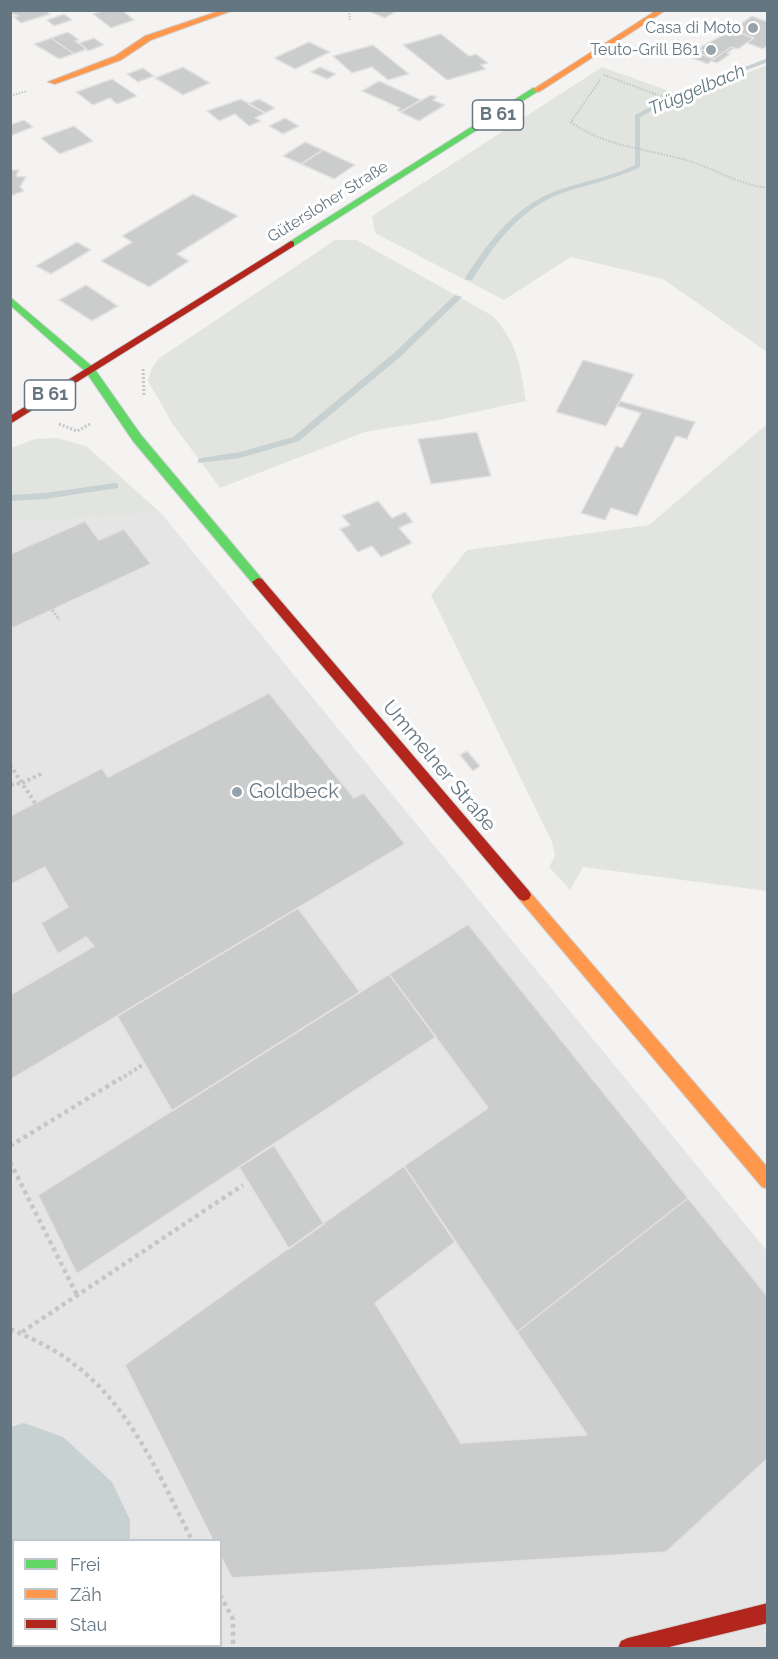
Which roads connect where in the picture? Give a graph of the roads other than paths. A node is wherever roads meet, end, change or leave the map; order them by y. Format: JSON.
{"nodes":[{"id":1,"x":231,"y":10,"type":"edge"},
{"id":2,"x":663,"y":10,"type":"edge"},
{"id":3,"x":52,"y":82,"type":"dead end"},
{"id":4,"x":10,"y":300,"type":"edge"},
{"id":5,"x":90,"y":370,"type":"junction"},
{"id":6,"x":10,"y":421,"type":"edge"},
{"id":7,"x":768,"y":1181,"type":"edge"},
{"id":8,"x":768,"y":1613,"type":"edge"},
{"id":9,"x":628,"y":1648,"type":"edge"}],
"edges":[{"from":1,"to":3,"type":"main road"},
{"from":2,"to":5,"type":"main road","name":"Gütersloher Straße","number":"B 61"},
{"from":4,"to":5,"type":"main road","name":"Ummelner Straße"},
{"from":5,"to":6,"type":"main road","name":"Gütersloher Straße","number":"B 61"},
{"from":5,"to":7,"type":"main road","name":"Ummelner Straße"},
{"from":8,"to":9,"type":"main road"}]}
